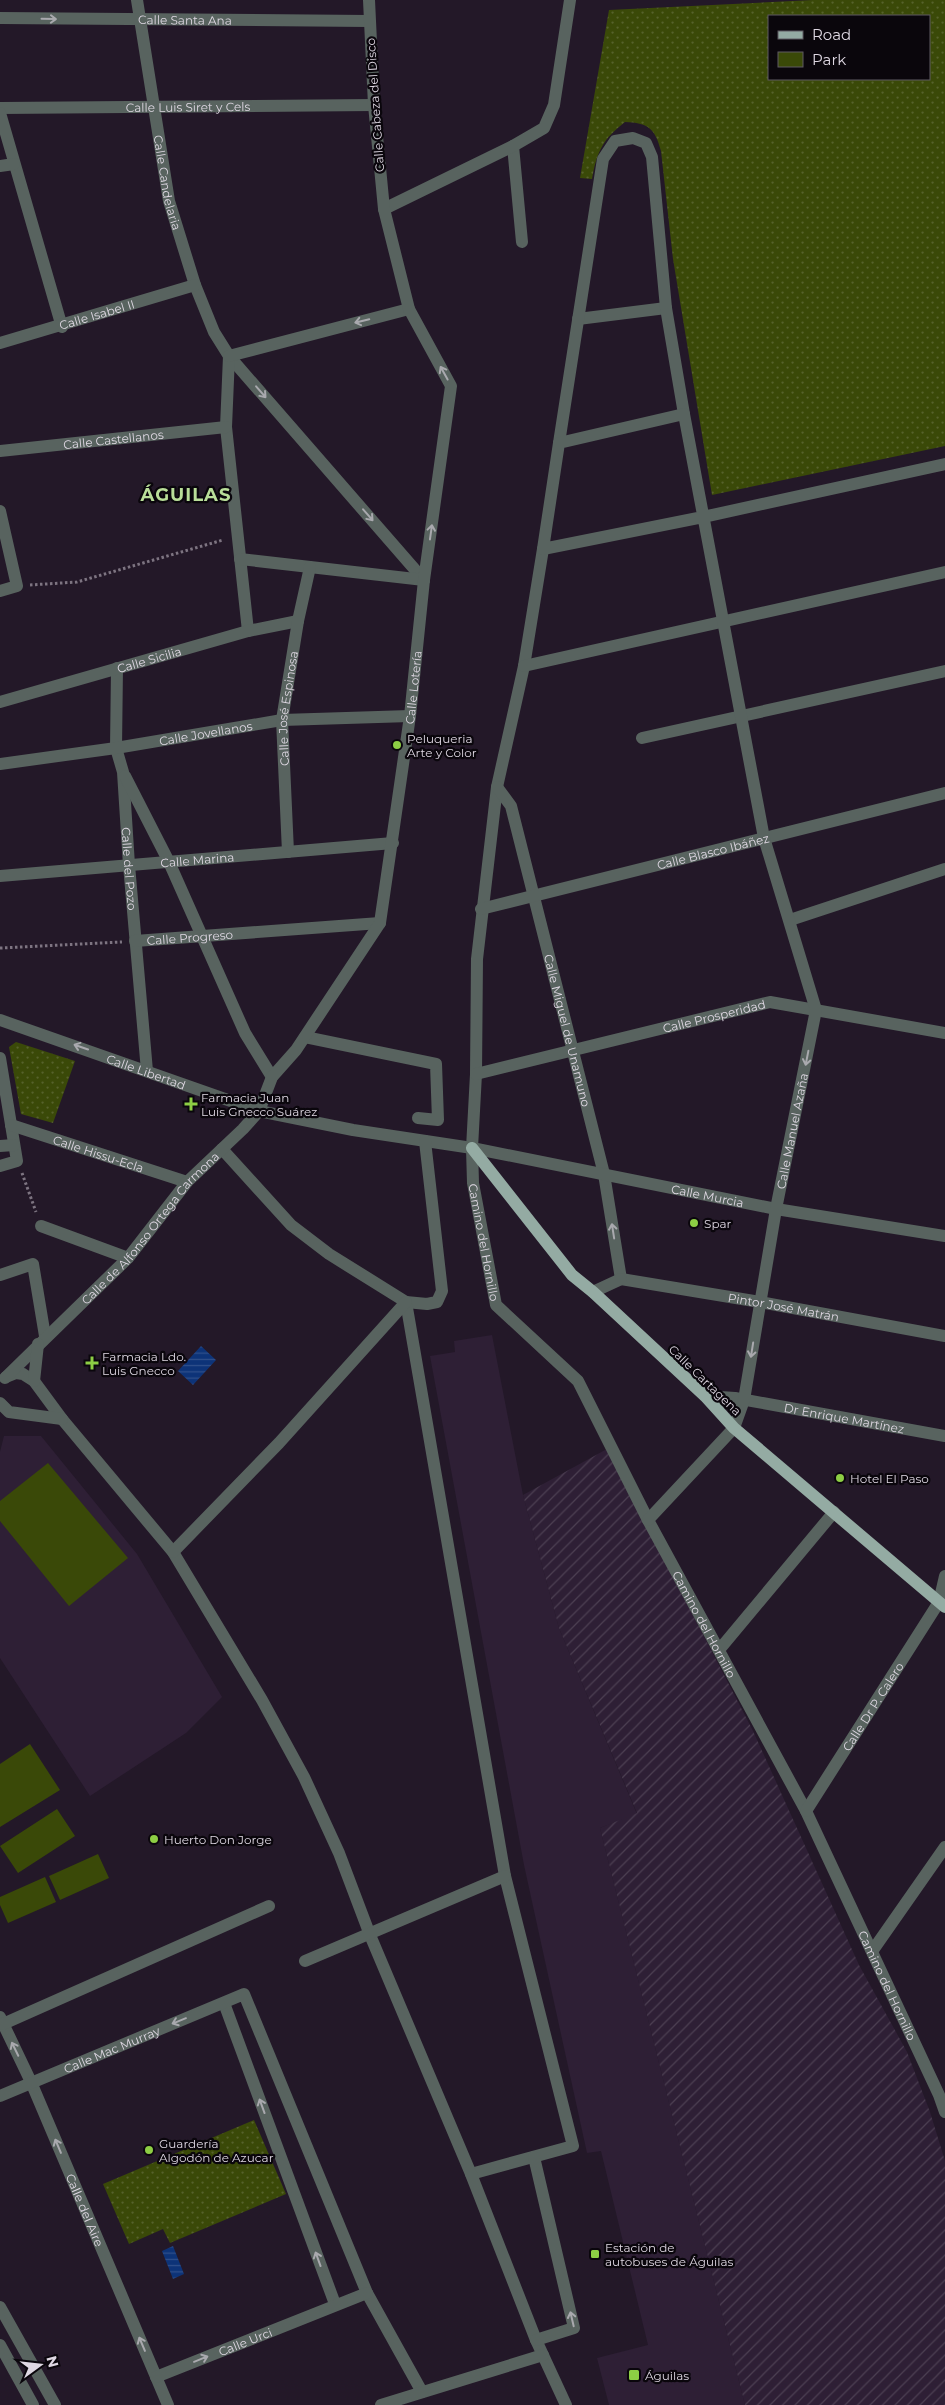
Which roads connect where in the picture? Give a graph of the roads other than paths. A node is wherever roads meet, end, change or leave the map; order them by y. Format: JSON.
{"nodes":[{"id":1,"x":137,"y":0,"type":"edge"},
{"id":2,"x":369,"y":0,"type":"edge"},
{"id":3,"x":570,"y":0,"type":"edge"},
{"id":4,"x":0,"y":18,"type":"edge"},
{"id":5,"x":138,"y":20,"type":"junction"},
{"id":6,"x":369,"y":22,"type":"junction"},
{"id":7,"x":374,"y":105,"type":"junction"},
{"id":8,"x":154,"y":107,"type":"junction"},
{"id":9,"x":0,"y":108,"type":"edge"},
{"id":10,"x":0,"y":113,"type":"edge"},
{"id":11,"x":512,"y":146,"type":"junction"},
{"id":12,"x":14,"y":164,"type":"junction"},
{"id":13,"x":0,"y":166,"type":"edge"},
{"id":14,"x":384,"y":209,"type":"junction"},
{"id":15,"x":522,"y":242,"type":"dead end"},
{"id":16,"x":195,"y":285,"type":"junction"},
{"id":17,"x":666,"y":308,"type":"junction"},
{"id":18,"x":409,"y":309,"type":"junction"},
{"id":19,"x":578,"y":319,"type":"junction"},
{"id":20,"x":62,"y":327,"type":"junction"},
{"id":21,"x":0,"y":344,"type":"edge"},
{"id":22,"x":229,"y":356,"type":"junction"},
{"id":23,"x":684,"y":414,"type":"junction"},
{"id":24,"x":226,"y":427,"type":"junction"},
{"id":25,"x":558,"y":443,"type":"junction"},
{"id":26,"x":0,"y":451,"type":"edge"},
{"id":27,"x":945,"y":464,"type":"edge"},
{"id":28,"x":0,"y":511,"type":"edge"},
{"id":29,"x":703,"y":517,"type":"junction"},
{"id":30,"x":543,"y":549,"type":"junction"},
{"id":31,"x":240,"y":559,"type":"junction"},
{"id":32,"x":310,"y":566,"type":"junction"},
{"id":33,"x":945,"y":572,"type":"edge"},
{"id":34,"x":424,"y":580,"type":"junction"},
{"id":35,"x":0,"y":591,"type":"edge"},
{"id":36,"x":298,"y":621,"type":"junction"},
{"id":37,"x":723,"y":622,"type":"junction"},
{"id":38,"x":248,"y":631,"type":"junction"},
{"id":39,"x":524,"y":666,"type":"junction"},
{"id":40,"x":117,"y":668,"type":"junction"},
{"id":41,"x":945,"y":670,"type":"edge"},
{"id":42,"x":0,"y":702,"type":"edge"},
{"id":43,"x":410,"y":716,"type":"junction"},
{"id":44,"x":741,"y":716,"type":"junction"},
{"id":45,"x":282,"y":720,"type":"junction"},
{"id":46,"x":642,"y":738,"type":"dead end"},
{"id":47,"x":116,"y":748,"type":"junction"},
{"id":48,"x":0,"y":764,"type":"edge"},
{"id":49,"x":123,"y":772,"type":"junction"},
{"id":50,"x":497,"y":787,"type":"junction"},
{"id":51,"x":945,"y":793,"type":"edge"},
{"id":52,"x":764,"y":838,"type":"junction"},
{"id":53,"x":393,"y":843,"type":"junction"},
{"id":54,"x":288,"y":852,"type":"junction"},
{"id":55,"x":169,"y":862,"type":"junction"},
{"id":56,"x":129,"y":865,"type":"junction"},
{"id":57,"x":945,"y":869,"type":"edge"},
{"id":58,"x":0,"y":876,"type":"edge"},
{"id":59,"x":533,"y":896,"type":"junction"},
{"id":60,"x":481,"y":909,"type":"junction"},
{"id":61,"x":790,"y":920,"type":"junction"},
{"id":62,"x":380,"y":923,"type":"junction"},
{"id":63,"x":202,"y":938,"type":"junction"},
{"id":64,"x":135,"y":941,"type":"junction"},
{"id":65,"x":816,"y":1010,"type":"junction"},
{"id":66,"x":0,"y":1020,"type":"edge"},
{"id":67,"x":945,"y":1033,"type":"edge"},
{"id":68,"x":305,"y":1037,"type":"junction"},
{"id":69,"x":573,"y":1050,"type":"junction"},
{"id":70,"x":0,"y":1058,"type":"edge"},
{"id":71,"x":148,"y":1071,"type":"junction"},
{"id":72,"x":476,"y":1074,"type":"junction"},
{"id":73,"x":272,"y":1077,"type":"junction"},
{"id":74,"x":259,"y":1111,"type":"junction"},
{"id":75,"x":418,"y":1118,"type":"dead end"},
{"id":76,"x":11,"y":1125,"type":"junction"},
{"id":77,"x":425,"y":1141,"type":"junction"},
{"id":78,"x":14,"y":1145,"type":"junction"},
{"id":79,"x":0,"y":1146,"type":"edge"},
{"id":80,"x":472,"y":1148,"type":"junction"},
{"id":81,"x":222,"y":1149,"type":"junction"},
{"id":82,"x":0,"y":1166,"type":"edge"},
{"id":83,"x":604,"y":1174,"type":"junction"},
{"id":84,"x":188,"y":1182,"type":"junction"},
{"id":85,"x":776,"y":1209,"type":"junction"},
{"id":86,"x":41,"y":1226,"type":"dead end"},
{"id":87,"x":945,"y":1236,"type":"edge"},
{"id":88,"x":128,"y":1258,"type":"junction"},
{"id":89,"x":0,"y":1275,"type":"edge"},
{"id":90,"x":621,"y":1279,"type":"junction"},
{"id":91,"x":593,"y":1292,"type":"junction"},
{"id":92,"x":406,"y":1302,"type":"junction"},
{"id":93,"x":760,"y":1302,"type":"junction"},
{"id":94,"x":945,"y":1336,"type":"edge"},
{"id":95,"x":41,"y":1340,"type":"junction"},
{"id":96,"x":2,"y":1381,"type":"edge"},
{"id":97,"x":35,"y":1384,"type":"junction"},
{"id":98,"x":705,"y":1396,"type":"junction"},
{"id":99,"x":744,"y":1400,"type":"junction"},
{"id":100,"x":0,"y":1403,"type":"edge"},
{"id":101,"x":23,"y":1413,"type":"junction"},
{"id":102,"x":5,"y":1414,"type":"edge"},
{"id":103,"x":62,"y":1419,"type":"junction"},
{"id":104,"x":734,"y":1428,"type":"junction"},
{"id":105,"x":945,"y":1436,"type":"edge"},
{"id":106,"x":834,"y":1512,"type":"junction"},
{"id":107,"x":648,"y":1520,"type":"junction"},
{"id":108,"x":173,"y":1552,"type":"junction"},
{"id":109,"x":945,"y":1576,"type":"edge"},
{"id":110,"x":942,"y":1605,"type":"edge"},
{"id":111,"x":719,"y":1650,"type":"junction"},
{"id":112,"x":806,"y":1811,"type":"junction"},
{"id":113,"x":945,"y":1847,"type":"edge"},
{"id":114,"x":505,"y":1876,"type":"junction"},
{"id":115,"x":269,"y":1906,"type":"dead end"},
{"id":116,"x":370,"y":1934,"type":"junction"},
{"id":117,"x":873,"y":1950,"type":"junction"},
{"id":118,"x":305,"y":1961,"type":"dead end"},
{"id":119,"x":224,"y":2003,"type":"junction"},
{"id":120,"x":2,"y":2020,"type":"edge"},
{"id":121,"x":31,"y":2082,"type":"junction"},
{"id":122,"x":942,"y":2091,"type":"edge"},
{"id":123,"x":0,"y":2096,"type":"edge"},
{"id":124,"x":945,"y":2112,"type":"edge"},
{"id":125,"x":534,"y":2157,"type":"junction"},
{"id":126,"x":471,"y":2174,"type":"junction"},
{"id":127,"x":367,"y":2293,"type":"junction"},
{"id":128,"x":335,"y":2304,"type":"junction"},
{"id":129,"x":0,"y":2307,"type":"edge"},
{"id":130,"x":536,"y":2340,"type":"junction"},
{"id":131,"x":0,"y":2345,"type":"edge"},
{"id":132,"x":543,"y":2355,"type":"junction"},
{"id":133,"x":156,"y":2377,"type":"junction"},
{"id":134,"x":422,"y":2392,"type":"junction"},
{"id":135,"x":399,"y":2402,"type":"edge"},
{"id":136,"x":33,"y":2405,"type":"edge"},
{"id":137,"x":55,"y":2405,"type":"edge"},
{"id":138,"x":168,"y":2405,"type":"edge"},
{"id":139,"x":381,"y":2405,"type":"edge"},
{"id":140,"x":566,"y":2405,"type":"edge"}],
"edges":[{"from":1,"to":5,"type":"street","name":"Calle Candelaria"},
{"from":2,"to":6,"type":"street","name":"Calle Cabeza del Disco"},
{"from":3,"to":11,"type":"street"},
{"from":4,"to":5,"type":"street","name":"Calle Santa Ana","one_way":true},
{"from":5,"to":6,"type":"street","name":"Calle Santa Ana"},
{"from":5,"to":8,"type":"street","name":"Calle Candelaria"},
{"from":6,"to":7,"type":"street","name":"Calle Cabeza del Disco"},
{"from":7,"to":8,"type":"street","name":"Calle Luis Siret y Cels"},
{"from":7,"to":14,"type":"street","name":"Calle Cabeza del Disco"},
{"from":8,"to":9,"type":"street","name":"Calle Luis Siret y Cels"},
{"from":8,"to":16,"type":"street","name":"Calle Candelaria"},
{"from":10,"to":12,"type":"street"},
{"from":11,"to":14,"type":"street"},
{"from":11,"to":15,"type":"street"},
{"from":12,"to":13,"type":"street"},
{"from":12,"to":20,"type":"street"},
{"from":14,"to":18,"type":"street","name":"Calle Cabeza del Disco"},
{"from":16,"to":20,"type":"street","name":"Calle Isabel II"},
{"from":16,"to":22,"type":"street","name":"Calle Candelaria"},
{"from":17,"to":19,"type":"street"},
{"from":17,"to":19,"type":"street","name":"Calle Manuel Azaña"},
{"from":17,"to":23,"type":"street","name":"Calle Manuel Azaña"},
{"from":18,"to":22,"type":"street","one_way":true},
{"from":34,"to":18,"type":"street","name":"Calle Lotería","one_way":true},
{"from":19,"to":25,"type":"street","name":"Camino del Hornillo"},
{"from":20,"to":21,"type":"street","name":"Calle Isabel II"},
{"from":22,"to":24,"type":"street"},
{"from":22,"to":34,"type":"street","name":"Calle Candelaria","one_way":true},
{"from":23,"to":25,"type":"street"},
{"from":23,"to":29,"type":"street","name":"Calle Manuel Azaña"},
{"from":24,"to":26,"type":"street","name":"Calle Castellanos"},
{"from":24,"to":31,"type":"street"},
{"from":25,"to":30,"type":"street","name":"Camino del Hornillo"},
{"from":27,"to":29,"type":"street"},
{"from":28,"to":35,"type":"street"},
{"from":29,"to":30,"type":"street"},
{"from":29,"to":37,"type":"street","name":"Calle Manuel Azaña"},
{"from":30,"to":39,"type":"street","name":"Camino del Hornillo"},
{"from":31,"to":32,"type":"street"},
{"from":31,"to":38,"type":"street"},
{"from":32,"to":34,"type":"street"},
{"from":32,"to":36,"type":"street","name":"Calle José Espinosa"},
{"from":33,"to":37,"type":"street"},
{"from":34,"to":43,"type":"street","name":"Calle Lotería"},
{"from":36,"to":38,"type":"street","name":"Calle Sicilia"},
{"from":36,"to":45,"type":"street","name":"Calle José Espinosa"},
{"from":37,"to":39,"type":"street"},
{"from":37,"to":44,"type":"street","name":"Calle Manuel Azaña"},
{"from":38,"to":40,"type":"street","name":"Calle Sicilia"},
{"from":39,"to":50,"type":"street","name":"Camino del Hornillo"},
{"from":40,"to":42,"type":"street","name":"Calle Sicilia"},
{"from":40,"to":47,"type":"street","name":"Calle del Pozo"},
{"from":41,"to":44,"type":"street"},
{"from":43,"to":45,"type":"street","name":"Calle Jovellanos"},
{"from":43,"to":53,"type":"street","name":"Calle Lotería"},
{"from":44,"to":46,"type":"street"},
{"from":44,"to":52,"type":"street","name":"Calle Manuel Azaña"},
{"from":45,"to":47,"type":"street","name":"Calle Jovellanos"},
{"from":45,"to":54,"type":"street","name":"Calle José Espinosa"},
{"from":47,"to":48,"type":"street","name":"Calle Jovellanos"},
{"from":47,"to":49,"type":"street","name":"Calle del Pozo"},
{"from":49,"to":55,"type":"street"},
{"from":49,"to":56,"type":"street","name":"Calle del Pozo"},
{"from":50,"to":59,"type":"street","name":"Calle Miguel de Unamuno"},
{"from":50,"to":60,"type":"street","name":"Camino del Hornillo"},
{"from":51,"to":52,"type":"street","name":"Calle Blasco Ibáñez"},
{"from":52,"to":59,"type":"street","name":"Calle Blasco Ibáñez"},
{"from":52,"to":61,"type":"street","name":"Calle Manuel Azaña"},
{"from":53,"to":54,"type":"street","name":"Calle Marina"},
{"from":53,"to":62,"type":"street","name":"Calle Lotería"},
{"from":54,"to":55,"type":"street","name":"Calle Marina"},
{"from":55,"to":56,"type":"street","name":"Calle Marina"},
{"from":55,"to":63,"type":"street"},
{"from":56,"to":58,"type":"street","name":"Calle Marina"},
{"from":56,"to":64,"type":"street","name":"Calle del Pozo"},
{"from":57,"to":61,"type":"street"},
{"from":59,"to":60,"type":"street","name":"Calle Blasco Ibáñez"},
{"from":59,"to":69,"type":"street","name":"Calle Miguel de Unamuno"},
{"from":60,"to":72,"type":"street","name":"Camino del Hornillo"},
{"from":61,"to":65,"type":"street","name":"Calle Manuel Azaña"},
{"from":62,"to":63,"type":"street","name":"Calle Progreso"},
{"from":62,"to":68,"type":"street","name":"Calle Lotería"},
{"from":63,"to":64,"type":"street","name":"Calle Progreso"},
{"from":63,"to":73,"type":"street"},
{"from":64,"to":71,"type":"street","name":"Calle del Pozo"},
{"from":65,"to":67,"type":"street","name":"Calle Prosperidad"},
{"from":65,"to":69,"type":"street","name":"Calle Prosperidad"},
{"from":65,"to":85,"type":"street","name":"Calle Manuel Azaña","one_way":true},
{"from":71,"to":66,"type":"street","name":"Calle Libertad","one_way":true},
{"from":68,"to":73,"type":"street","name":"Calle Lotería"},
{"from":68,"to":75,"type":"street"},
{"from":69,"to":72,"type":"street","name":"Calle Prosperidad"},
{"from":69,"to":83,"type":"street","name":"Calle Miguel de Unamuno"},
{"from":70,"to":76,"type":"street"},
{"from":71,"to":74,"type":"street","name":"Calle Libertad"},
{"from":72,"to":80,"type":"street","name":"Camino del Hornillo"},
{"from":73,"to":74,"type":"street"},
{"from":74,"to":77,"type":"street","name":"Calle Libertad"},
{"from":74,"to":81,"type":"street","name":"Calle de Alfonso Ortega Carmona"},
{"from":76,"to":78,"type":"street"},
{"from":76,"to":84,"type":"street","name":"Calle Hissu-Ecla"},
{"from":77,"to":80,"type":"street","name":"Calle Libertad"},
{"from":77,"to":92,"type":"street"},
{"from":78,"to":79,"type":"street"},
{"from":78,"to":82,"type":"street"},
{"from":80,"to":83,"type":"street","name":"Calle Murcia"},
{"from":80,"to":91,"type":"main road","name":"Calle Cartagena"},
{"from":80,"to":107,"type":"street","name":"Camino del Hornillo"},
{"from":81,"to":84,"type":"street","name":"Calle de Alfonso Ortega Carmona"},
{"from":81,"to":92,"type":"street"},
{"from":83,"to":85,"type":"street","name":"Calle Murcia"},
{"from":90,"to":83,"type":"street","name":"Calle Miguel de Unamuno","one_way":true},
{"from":84,"to":88,"type":"street","name":"Calle de Alfonso Ortega Carmona"},
{"from":85,"to":87,"type":"street","name":"Calle Murcia"},
{"from":85,"to":93,"type":"street","name":"Calle Manuel Azaña"},
{"from":86,"to":88,"type":"street"},
{"from":88,"to":95,"type":"street","name":"Calle de Alfonso Ortega Carmona"},
{"from":89,"to":95,"type":"street"},
{"from":90,"to":91,"type":"street"},
{"from":90,"to":93,"type":"street","name":"Pintor José Matrán"},
{"from":91,"to":98,"type":"main road","name":"Calle Cartagena"},
{"from":92,"to":108,"type":"street"},
{"from":92,"to":114,"type":"street"},
{"from":93,"to":94,"type":"street","name":"Pintor José Matrán"},
{"from":93,"to":99,"type":"street","name":"Calle Manuel Azaña","one_way":true},
{"from":95,"to":96,"type":"street","name":"Calle de Alfonso Ortega Carmona"},
{"from":95,"to":97,"type":"street"},
{"from":96,"to":97,"type":"street"},
{"from":97,"to":101,"type":"street"},
{"from":97,"to":103,"type":"street"},
{"from":98,"to":99,"type":"street","name":"Dr Enrique Martínez"},
{"from":98,"to":104,"type":"main road","name":"Calle Cartagena"},
{"from":99,"to":104,"type":"street","name":"Calle Manuel Azaña"},
{"from":99,"to":105,"type":"street","name":"Dr Enrique Martínez"},
{"from":100,"to":102,"type":"street"},
{"from":101,"to":102,"type":"street"},
{"from":101,"to":103,"type":"street"},
{"from":103,"to":108,"type":"street"},
{"from":104,"to":106,"type":"main road","name":"Calle Cartagena"},
{"from":104,"to":107,"type":"street"},
{"from":106,"to":110,"type":"main road","name":"Calle Cartagena"},
{"from":106,"to":111,"type":"street"},
{"from":107,"to":111,"type":"street","name":"Camino del Hornillo"},
{"from":108,"to":116,"type":"street"},
{"from":109,"to":110,"type":"street","name":"Calle Dr P. Calero"},
{"from":110,"to":112,"type":"street","name":"Calle Dr P. Calero"},
{"from":111,"to":112,"type":"street","name":"Camino del Hornillo"},
{"from":112,"to":117,"type":"street","name":"Camino del Hornillo"},
{"from":113,"to":117,"type":"street"},
{"from":114,"to":116,"type":"street"},
{"from":114,"to":125,"type":"street"},
{"from":115,"to":120,"type":"street"},
{"from":116,"to":118,"type":"street"},
{"from":116,"to":126,"type":"street"},
{"from":117,"to":122,"type":"street","name":"Camino del Hornillo"},
{"from":119,"to":121,"type":"street","name":"Calle Mac Murray","one_way":true},
{"from":119,"to":127,"type":"street","name":"Calle Mac Murray"},
{"from":128,"to":119,"type":"street","one_way":true},
{"from":121,"to":120,"type":"street","name":"Calle del Aire","one_way":true},
{"from":121,"to":123,"type":"street","name":"Calle Mac Murray"},
{"from":133,"to":121,"type":"street","name":"Calle del Aire","one_way":true},
{"from":122,"to":124,"type":"street","name":"Camino del Hornillo"},
{"from":125,"to":126,"type":"street"},
{"from":130,"to":125,"type":"street","one_way":true},
{"from":126,"to":130,"type":"street"},
{"from":127,"to":128,"type":"street","name":"Calle Urci"},
{"from":127,"to":134,"type":"street"},
{"from":133,"to":128,"type":"street","name":"Calle Urci","one_way":true},
{"from":129,"to":137,"type":"street"},
{"from":130,"to":132,"type":"street"},
{"from":131,"to":136,"type":"street"},
{"from":132,"to":134,"type":"street"},
{"from":132,"to":140,"type":"street"},
{"from":133,"to":138,"type":"street","name":"Calle del Aire"},
{"from":134,"to":135,"type":"street"},
{"from":135,"to":139,"type":"street"}]}
